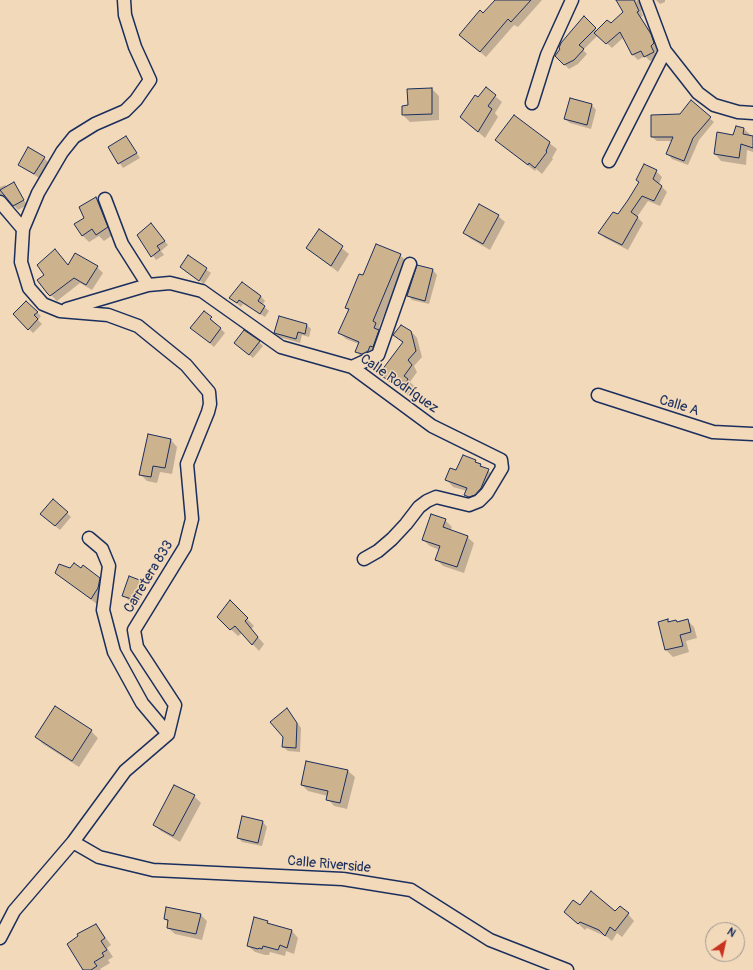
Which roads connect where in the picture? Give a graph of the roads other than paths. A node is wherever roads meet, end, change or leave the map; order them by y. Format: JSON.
{"nodes":[{"id":1,"x":124,"y":0,"type":"edge"},
{"id":2,"x":572,"y":0,"type":"edge"},
{"id":3,"x":646,"y":0,"type":"edge"},
{"id":4,"x":665,"y":51,"type":"junction"},
{"id":5,"x":532,"y":103,"type":"dead end"},
{"id":6,"x":753,"y":113,"type":"edge"},
{"id":7,"x":609,"y":161,"type":"dead end"},
{"id":8,"x":105,"y":199,"type":"dead end"},
{"id":9,"x":0,"y":202,"type":"edge"},
{"id":10,"x":23,"y":229,"type":"junction"},
{"id":11,"x":410,"y":264,"type":"dead end"},
{"id":12,"x":148,"y":285,"type":"junction"},
{"id":13,"x":60,"y":311,"type":"junction"},
{"id":14,"x":352,"y":367,"type":"junction"},
{"id":15,"x":598,"y":395,"type":"dead end"},
{"id":16,"x":753,"y":434,"type":"edge"},
{"id":17,"x":89,"y":538,"type":"dead end"},
{"id":18,"x":364,"y":559,"type":"dead end"},
{"id":19,"x":168,"y":734,"type":"junction"},
{"id":20,"x":73,"y":842,"type":"junction"},
{"id":21,"x":0,"y":938,"type":"edge"},
{"id":22,"x":567,"y":970,"type":"edge"}],
"edges":[{"from":1,"to":10,"type":"street","name":"Carretera 833"},
{"from":2,"to":5,"type":"street"},
{"from":3,"to":4,"type":"street"},
{"from":4,"to":6,"type":"street"},
{"from":4,"to":7,"type":"street"},
{"from":8,"to":12,"type":"street"},
{"from":9,"to":10,"type":"street"},
{"from":10,"to":13,"type":"street","name":"Carretera 833"},
{"from":11,"to":14,"type":"street"},
{"from":12,"to":13,"type":"street","name":"Calle Rodríguez"},
{"from":12,"to":14,"type":"street","name":"Calle Rodríguez"},
{"from":13,"to":19,"type":"street","name":"Carretera 833"},
{"from":14,"to":18,"type":"street","name":"Calle Rodríguez"},
{"from":15,"to":16,"type":"street","name":"Calle A"},
{"from":17,"to":19,"type":"street"},
{"from":19,"to":20,"type":"street"},
{"from":20,"to":21,"type":"street"},
{"from":20,"to":22,"type":"street","name":"Calle Riverside"}]}
